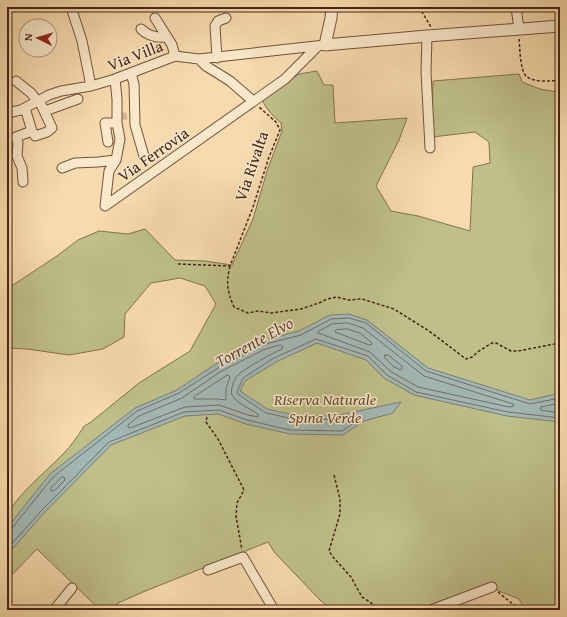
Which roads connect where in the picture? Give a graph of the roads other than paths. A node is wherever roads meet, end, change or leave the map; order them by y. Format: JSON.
{"nodes":[{"id":1,"x":70,"y":7,"type":"edge"},
{"id":2,"x":332,"y":7,"type":"edge"},
{"id":3,"x":516,"y":7,"type":"edge"},
{"id":4,"x":155,"y":18,"type":"dead end"},
{"id":5,"x":226,"y":18,"type":"dead end"},
{"id":6,"x":560,"y":26,"type":"edge"},
{"id":7,"x":141,"y":29,"type":"dead end"},
{"id":8,"x":519,"y":29,"type":"junction"},
{"id":9,"x":430,"y":36,"type":"junction"},
{"id":10,"x":167,"y":37,"type":"junction"},
{"id":11,"x":322,"y":46,"type":"junction"},
{"id":12,"x":175,"y":56,"type":"junction"},
{"id":13,"x":217,"y":58,"type":"junction"},
{"id":14,"x":199,"y":59,"type":"junction"},
{"id":15,"x":132,"y":73,"type":"junction"},
{"id":16,"x":115,"y":79,"type":"junction"},
{"id":17,"x":16,"y":81,"type":"dead end"},
{"id":18,"x":91,"y":86,"type":"junction"},
{"id":19,"x":78,"y":100,"type":"dead end"},
{"id":20,"x":38,"y":101,"type":"junction"},
{"id":21,"x":253,"y":101,"type":"junction"},
{"id":22,"x":25,"y":108,"type":"junction"},
{"id":23,"x":45,"y":111,"type":"junction"},
{"id":24,"x":7,"y":113,"type":"edge"},
{"id":25,"x":117,"y":123,"type":"junction"},
{"id":26,"x":32,"y":131,"type":"junction"},
{"id":27,"x":108,"y":142,"type":"dead end"},
{"id":28,"x":430,"y":148,"type":"dead end"},
{"id":29,"x":144,"y":156,"type":"dead end"},
{"id":30,"x":116,"y":160,"type":"junction"},
{"id":31,"x":62,"y":168,"type":"dead end"},
{"id":32,"x":23,"y":182,"type":"dead end"},
{"id":33,"x":208,"y":570,"type":"dead end"},
{"id":34,"x":492,"y":587,"type":"road end"},
{"id":35,"x":72,"y":588,"type":"dead end"},
{"id":36,"x":54,"y":610,"type":"edge"},
{"id":37,"x":274,"y":610,"type":"edge"},
{"id":38,"x":431,"y":610,"type":"edge"}],
"edges":[{"from":1,"to":18,"type":"street"},
{"from":2,"to":11,"type":"street"},
{"from":3,"to":8,"type":"street"},
{"from":4,"to":10,"type":"street"},
{"from":5,"to":13,"type":"street"},
{"from":6,"to":8,"type":"street"},
{"from":7,"to":10,"type":"street"},
{"from":8,"to":9,"type":"street"},
{"from":9,"to":11,"type":"street"},
{"from":9,"to":28,"type":"street"},
{"from":10,"to":12,"type":"street"},
{"from":11,"to":13,"type":"street","name":"Via Villa"},
{"from":11,"to":21,"type":"street","name":"Via Ferrovia"},
{"from":12,"to":14,"type":"street","name":"Via Villa"},
{"from":12,"to":15,"type":"street","name":"Via Villa"},
{"from":13,"to":14,"type":"street","name":"Via Villa"},
{"from":14,"to":21,"type":"street"},
{"from":15,"to":16,"type":"street","name":"Via Villa"},
{"from":15,"to":29,"type":"street"},
{"from":16,"to":18,"type":"street","name":"Via Villa"},
{"from":16,"to":25,"type":"street","name":"Via Ferrovia"},
{"from":17,"to":20,"type":"street"},
{"from":18,"to":20,"type":"street","name":"Via Villa"},
{"from":19,"to":23,"type":"street"},
{"from":20,"to":22,"type":"street","name":"Via Villa"},
{"from":20,"to":23,"type":"street"},
{"from":21,"to":30,"type":"street","name":"Via Ferrovia"},
{"from":22,"to":24,"type":"street","name":"Via Villa"},
{"from":22,"to":26,"type":"street"},
{"from":23,"to":26,"type":"street"},
{"from":25,"to":27,"type":"street"},
{"from":25,"to":30,"type":"street","name":"Via Ferrovia"},
{"from":26,"to":32,"type":"street"},
{"from":30,"to":31,"type":"street"},
{"from":33,"to":37,"type":"street"},
{"from":34,"to":38,"type":"street"},
{"from":35,"to":36,"type":"street"}]}
